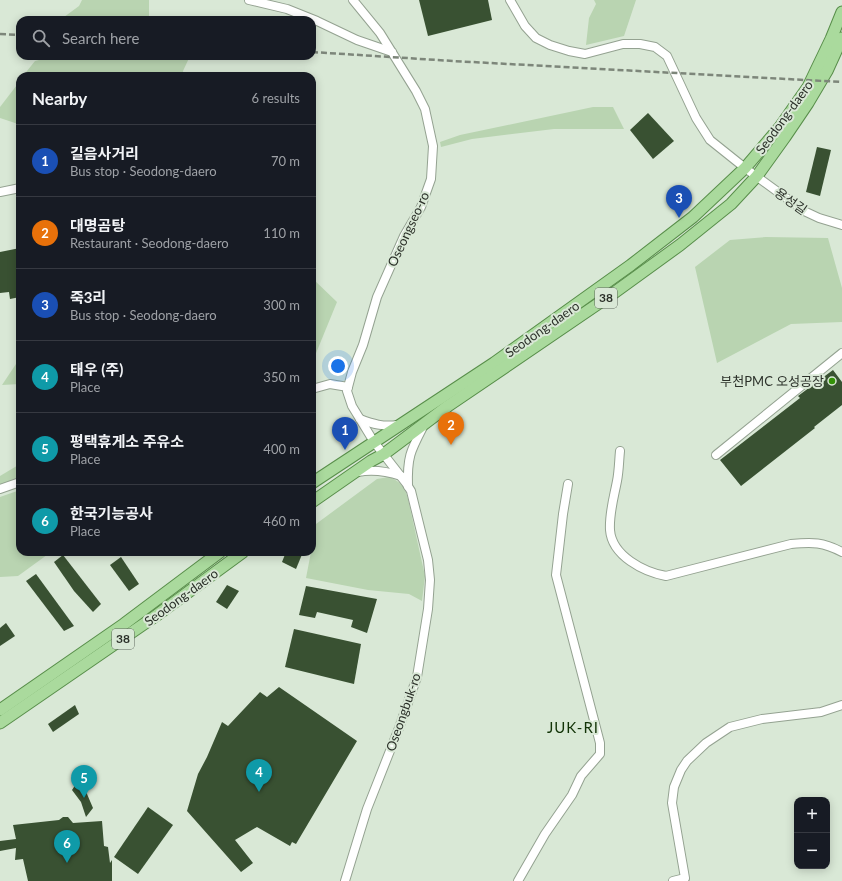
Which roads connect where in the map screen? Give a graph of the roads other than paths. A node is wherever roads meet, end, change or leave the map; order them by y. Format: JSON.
{"nodes":[{"id":1,"x":249,"y":0,"type":"edge"},
{"id":2,"x":353,"y":0,"type":"edge"},
{"id":3,"x":510,"y":0,"type":"edge"},
{"id":4,"x":842,"y":12,"type":"edge"},
{"id":5,"x":304,"y":16,"type":"edge"},
{"id":6,"x":316,"y":21,"type":"edge"},
{"id":7,"x":842,"y":38,"type":"edge"},
{"id":8,"x":392,"y":52,"type":"junction"},
{"id":9,"x":745,"y":168,"type":"junction"},
{"id":10,"x":757,"y":176,"type":"junction"},
{"id":11,"x":16,"y":189,"type":"edge"},
{"id":12,"x":0,"y":192,"type":"edge"},
{"id":13,"x":842,"y":225,"type":"edge"},
{"id":14,"x":842,"y":353,"type":"edge"},
{"id":15,"x":348,"y":386,"type":"junction"},
{"id":16,"x":316,"y":388,"type":"edge"},
{"id":17,"x":360,"y":420,"type":"junction"},
{"id":18,"x":425,"y":424,"type":"junction"},
{"id":19,"x":400,"y":425,"type":"junction"},
{"id":20,"x":374,"y":442,"type":"junction"},
{"id":21,"x":620,"y":450,"type":"dead end"},
{"id":22,"x":384,"y":454,"type":"junction"},
{"id":23,"x":716,"y":454,"type":"dead end"},
{"id":24,"x":355,"y":472,"type":"junction"},
{"id":25,"x":401,"y":476,"type":"junction"},
{"id":26,"x":316,"y":480,"type":"edge"},
{"id":27,"x":16,"y":483,"type":"edge"},
{"id":28,"x":568,"y":484,"type":"dead end"},
{"id":29,"x":0,"y":489,"type":"edge"},
{"id":30,"x":410,"y":489,"type":"junction"},
{"id":31,"x":316,"y":499,"type":"edge"},
{"id":32,"x":842,"y":552,"type":"edge"},
{"id":33,"x":215,"y":556,"type":"edge"},
{"id":34,"x":238,"y":556,"type":"edge"},
{"id":35,"x":842,"y":705,"type":"edge"},
{"id":36,"x":0,"y":710,"type":"edge"},
{"id":37,"x":0,"y":723,"type":"edge"},
{"id":38,"x":344,"y":881,"type":"edge"},
{"id":39,"x":518,"y":881,"type":"edge"},
{"id":40,"x":673,"y":881,"type":"edge"}],
"edges":[{"from":1,"to":5,"type":"street"},
{"from":2,"to":8,"type":"street","name":"Oseongseo-ro"},
{"from":3,"to":9,"type":"street","name":"용성길"},
{"from":4,"to":9,"type":"main road","name":"Seodong-daero","number":"38"},
{"from":6,"to":8,"type":"street"},
{"from":7,"to":10,"type":"main road","name":"Seodong-daero","number":"38"},
{"from":8,"to":15,"type":"street","name":"Oseongseo-ro"},
{"from":9,"to":10,"type":"street","name":"용성길"},
{"from":9,"to":19,"type":"main road","name":"Seodong-daero","number":"38"},
{"from":10,"to":13,"type":"street","name":"용성길"},
{"from":10,"to":18,"type":"main road","name":"Seodong-daero","number":"38"},
{"from":11,"to":12,"type":"street"},
{"from":14,"to":23,"type":"street"},
{"from":15,"to":16,"type":"street"},
{"from":15,"to":17,"type":"street"},
{"from":17,"to":19,"type":"street"},
{"from":17,"to":20,"type":"street"},
{"from":18,"to":22,"type":"main road","name":"Seodong-daero","number":"38"},
{"from":18,"to":30,"type":"street"},
{"from":19,"to":20,"type":"main road","name":"Seodong-daero","number":"38"},
{"from":20,"to":22,"type":"street"},
{"from":20,"to":26,"type":"main road","name":"Seodong-daero","number":"38"},
{"from":21,"to":32,"type":"street"},
{"from":22,"to":24,"type":"main road","name":"Seodong-daero","number":"38"},
{"from":22,"to":25,"type":"street"},
{"from":24,"to":25,"type":"street"},
{"from":24,"to":31,"type":"main road","name":"Seodong-daero","number":"38"},
{"from":25,"to":30,"type":"street"},
{"from":27,"to":29,"type":"street"},
{"from":28,"to":39,"type":"street"},
{"from":30,"to":38,"type":"street","name":"Oseongbuk-ro"},
{"from":33,"to":36,"type":"main road","name":"Seodong-daero","number":"38"},
{"from":34,"to":37,"type":"main road","name":"Seodong-daero","number":"38"},
{"from":35,"to":40,"type":"street"}]}
